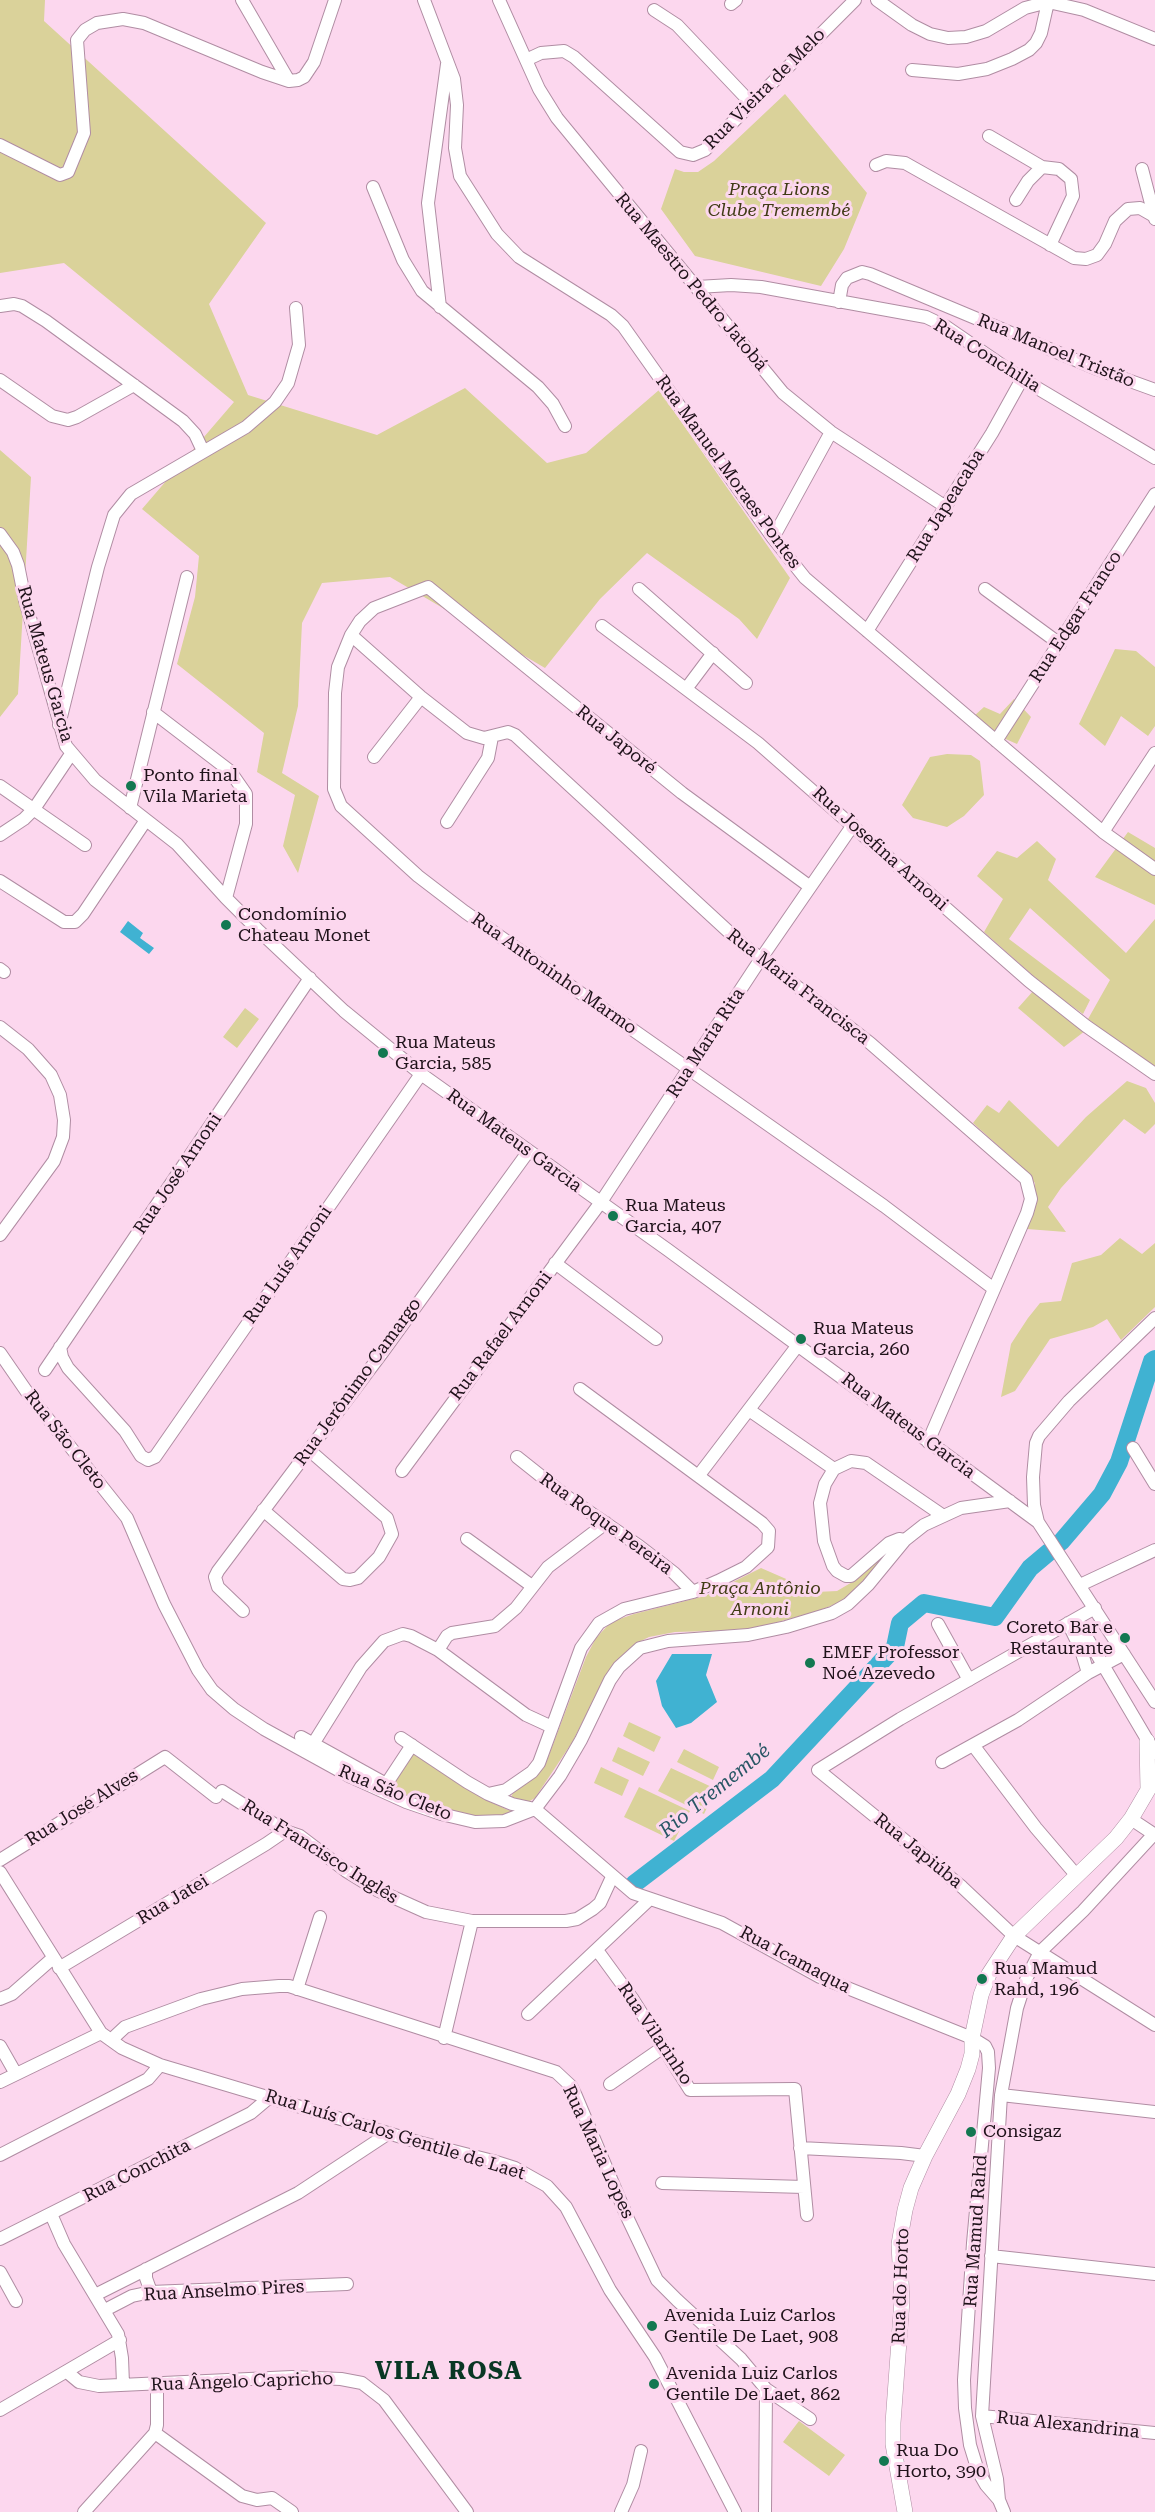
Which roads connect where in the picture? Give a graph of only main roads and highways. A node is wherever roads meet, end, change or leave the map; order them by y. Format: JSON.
{"nodes":[{"id":1,"x":1151,"y":1747,"type":"edge"},
{"id":2,"x":1155,"y":1778,"type":"edge"},
{"id":3,"x":1148,"y":1792,"type":"junction"},
{"id":4,"x":905,"y":2512,"type":"edge"}],
"edges":[{"from":1,"to":3,"type":"main road"},
{"from":2,"to":3,"type":"main road"},
{"from":3,"to":4,"type":"main road","name":"Rua do Horto"}]}
